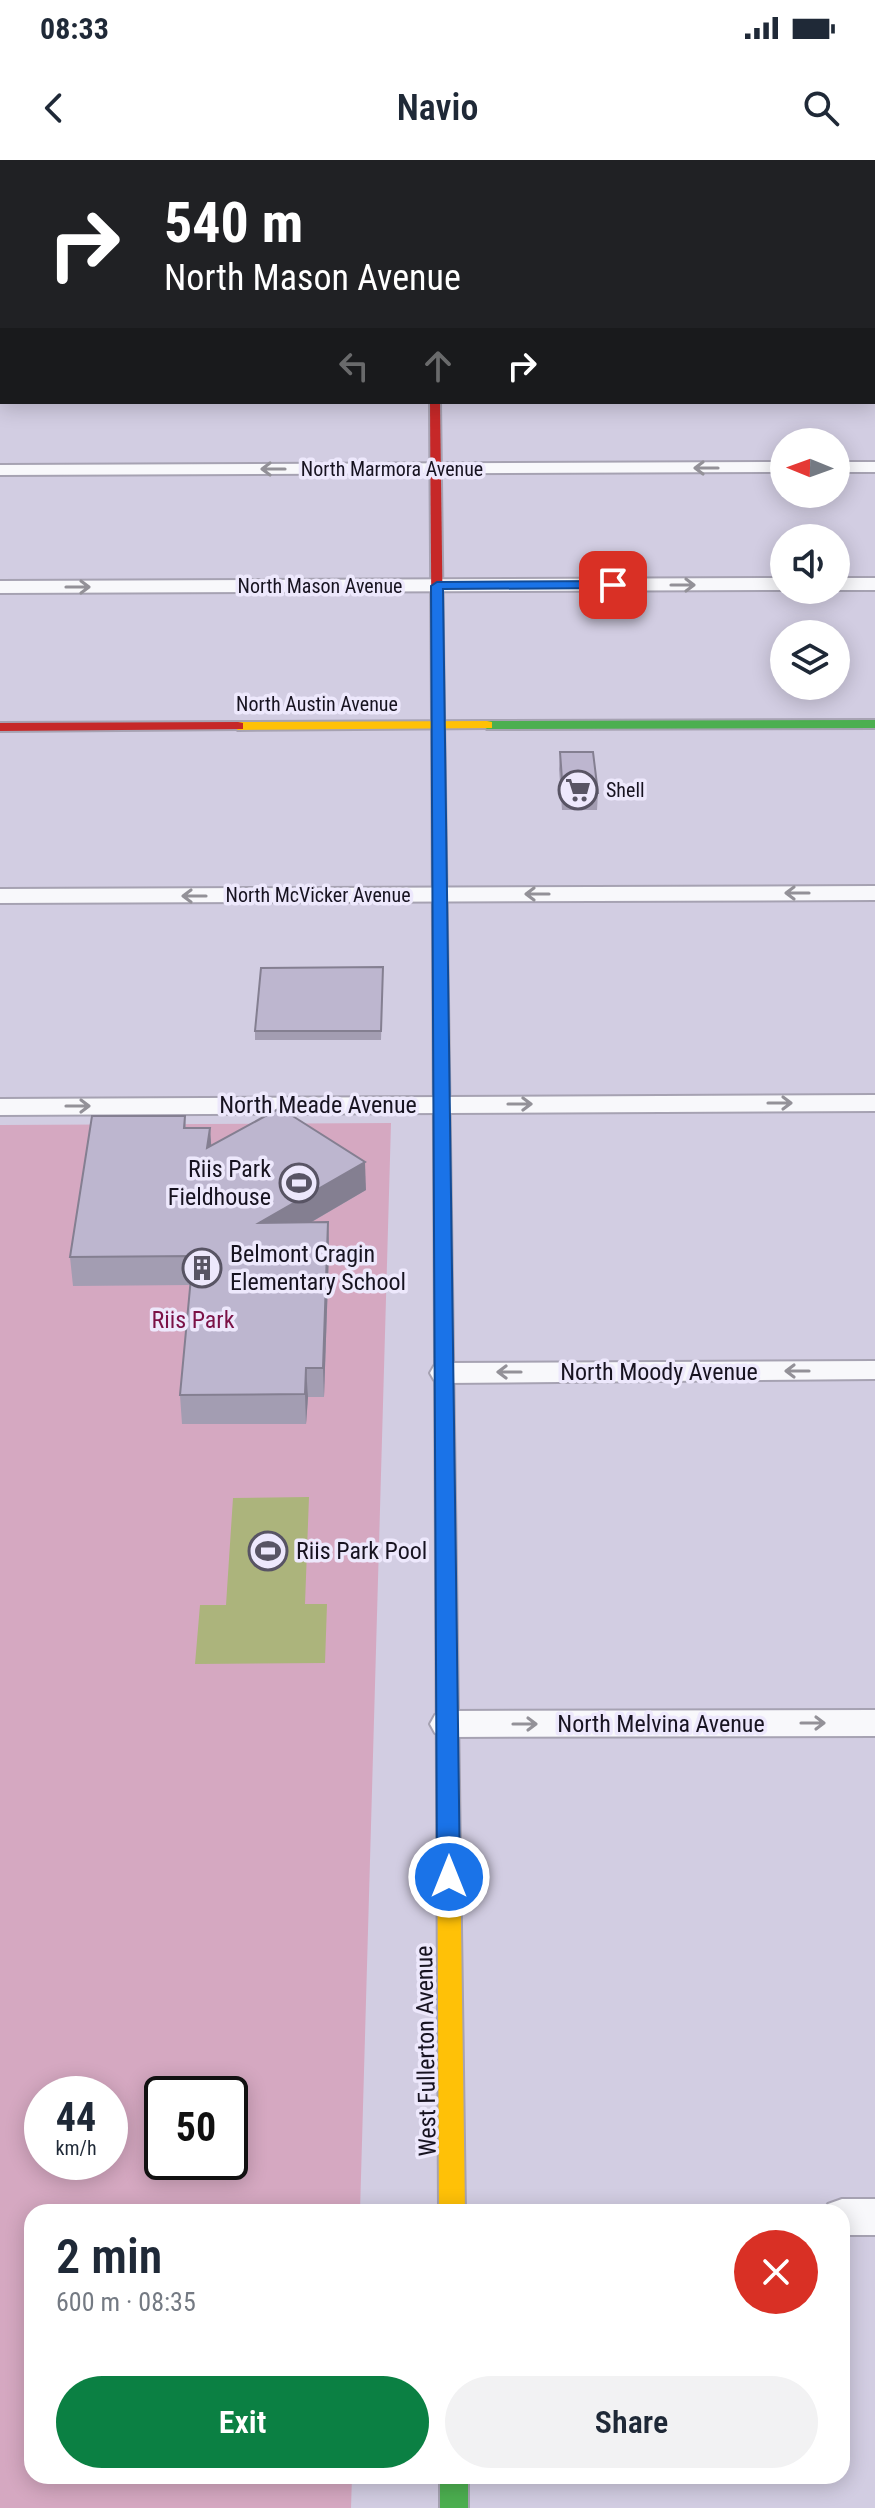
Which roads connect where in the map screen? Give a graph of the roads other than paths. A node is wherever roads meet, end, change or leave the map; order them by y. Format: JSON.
{"nodes":[{"id":1,"x":435,"y":404,"type":"edge"},
{"id":2,"x":770,"y":467,"type":"edge"},
{"id":3,"x":850,"y":467,"type":"edge"},
{"id":4,"x":875,"y":467,"type":"edge"},
{"id":5,"x":435,"y":469,"type":"junction"},
{"id":6,"x":0,"y":470,"type":"edge"},
{"id":7,"x":770,"y":584,"type":"edge"},
{"id":8,"x":850,"y":584,"type":"edge"},
{"id":9,"x":875,"y":584,"type":"edge"},
{"id":10,"x":437,"y":586,"type":"junction"},
{"id":11,"x":0,"y":587,"type":"edge"},
{"id":12,"x":875,"y":724,"type":"edge"},
{"id":13,"x":438,"y":726,"type":"junction"},
{"id":14,"x":0,"y":727,"type":"edge"},
{"id":15,"x":875,"y":893,"type":"edge"},
{"id":16,"x":440,"y":894,"type":"junction"},
{"id":17,"x":0,"y":896,"type":"edge"},
{"id":18,"x":875,"y":1103,"type":"edge"},
{"id":19,"x":442,"y":1105,"type":"junction"},
{"id":20,"x":0,"y":1107,"type":"edge"},
{"id":21,"x":875,"y":1370,"type":"edge"},
{"id":22,"x":444,"y":1373,"type":"junction"},
{"id":23,"x":875,"y":1723,"type":"edge"},
{"id":24,"x":447,"y":1724,"type":"junction"},
{"id":25,"x":452,"y":2204,"type":"edge"},
{"id":26,"x":850,"y":2217,"type":"edge"},
{"id":27,"x":875,"y":2217,"type":"edge"},
{"id":28,"x":454,"y":2484,"type":"edge"},
{"id":29,"x":454,"y":2508,"type":"edge"}],
"edges":[{"from":1,"to":5,"type":"main road","name":"West Fullerton Avenue"},
{"from":2,"to":5,"type":"street","name":"North Marmora Avenue","one_way":true},
{"from":3,"to":4,"type":"street"},
{"from":5,"to":6,"type":"street","name":"North Marmora Avenue","one_way":true},
{"from":5,"to":10,"type":"main road","name":"West Fullerton Avenue"},
{"from":10,"to":7,"type":"street","name":"North Mason Avenue","one_way":true},
{"from":8,"to":9,"type":"street"},
{"from":11,"to":10,"type":"street","name":"North Mason Avenue","one_way":true},
{"from":10,"to":13,"type":"main road","name":"West Fullerton Avenue"},
{"from":12,"to":13,"type":"main road","name":"North Austin Avenue"},
{"from":13,"to":14,"type":"main road","name":"North Austin Avenue"},
{"from":13,"to":16,"type":"main road","name":"West Fullerton Avenue"},
{"from":15,"to":16,"type":"street","name":"North McVicker Avenue","one_way":true},
{"from":16,"to":17,"type":"street","name":"North McVicker Avenue","one_way":true},
{"from":16,"to":19,"type":"main road","name":"West Fullerton Avenue"},
{"from":19,"to":18,"type":"street","name":"North Meade Avenue","one_way":true},
{"from":20,"to":19,"type":"street","name":"North Meade Avenue","one_way":true},
{"from":19,"to":22,"type":"main road","name":"West Fullerton Avenue"},
{"from":21,"to":22,"type":"street","name":"North Moody Avenue","one_way":true},
{"from":22,"to":24,"type":"main road","name":"West Fullerton Avenue"},
{"from":24,"to":23,"type":"street","name":"North Melvina Avenue","one_way":true},
{"from":24,"to":25,"type":"main road","name":"West Fullerton Avenue"},
{"from":26,"to":27,"type":"street"},
{"from":28,"to":29,"type":"main road"}]}
